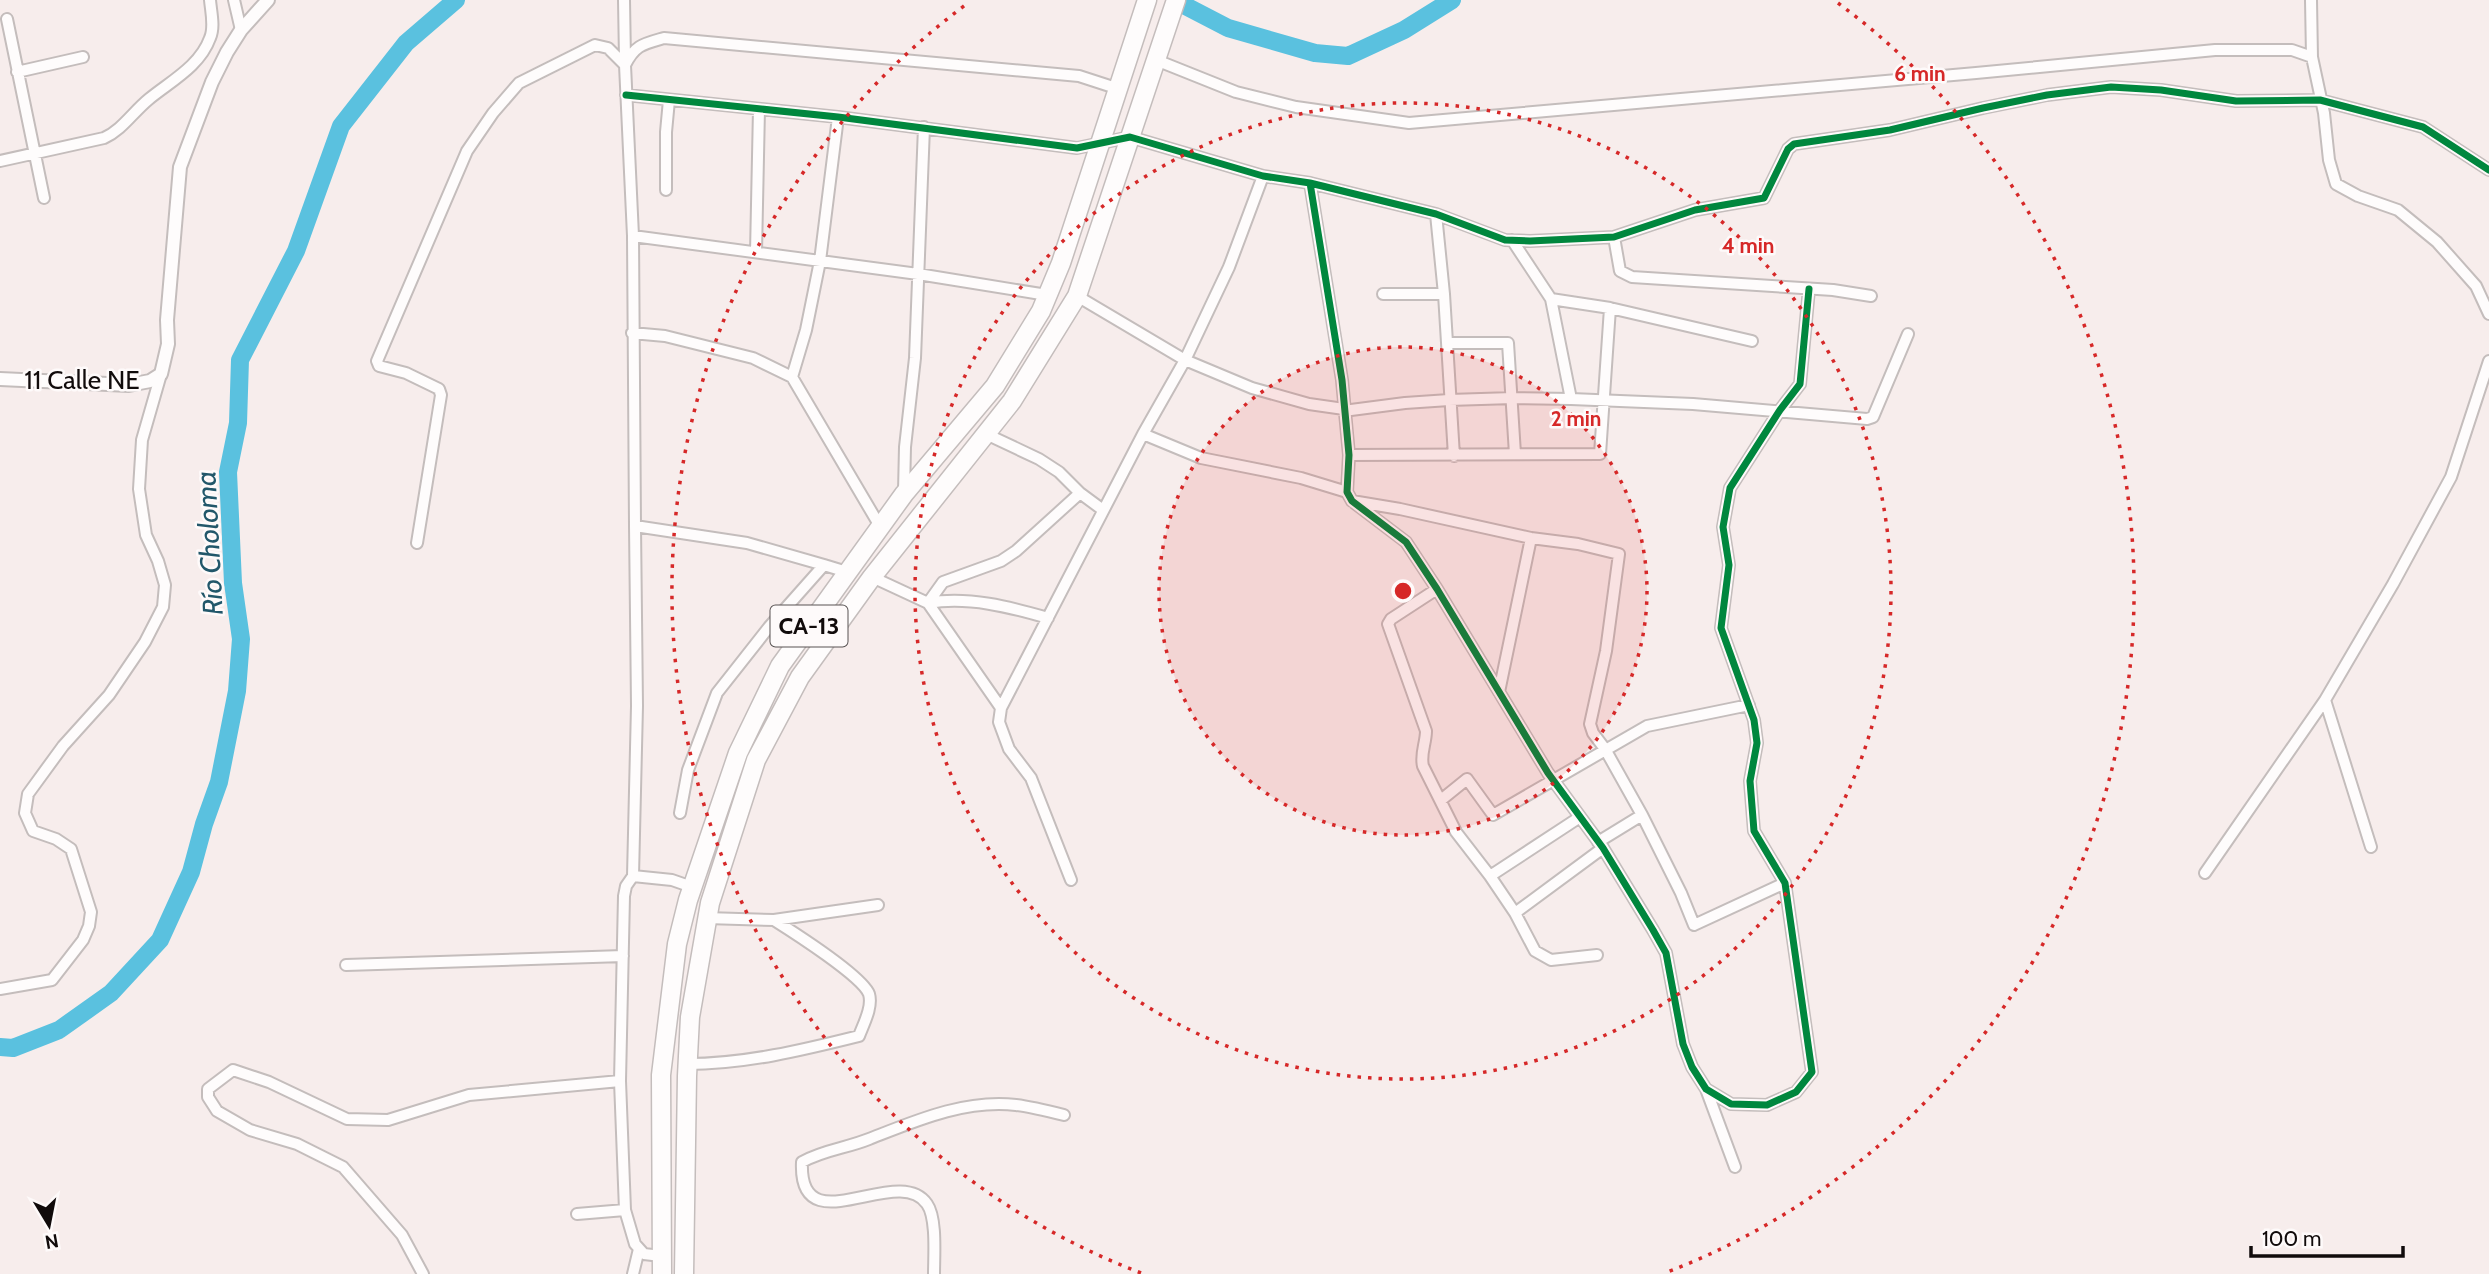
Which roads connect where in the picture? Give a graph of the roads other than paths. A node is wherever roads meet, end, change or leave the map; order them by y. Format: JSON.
{"nodes":[{"id":1,"x":209,"y":0,"type":"edge"},
{"id":2,"x":234,"y":0,"type":"edge"},
{"id":3,"x":268,"y":0,"type":"edge"},
{"id":4,"x":624,"y":0,"type":"edge"},
{"id":5,"x":1147,"y":0,"type":"edge"},
{"id":6,"x":1176,"y":0,"type":"edge"},
{"id":7,"x":2311,"y":0,"type":"edge"},
{"id":8,"x":7,"y":19,"type":"dead end"},
{"id":9,"x":242,"y":30,"type":"junction"},
{"id":10,"x":1158,"y":54,"type":"junction"},
{"id":11,"x":83,"y":57,"type":"dead end"},
{"id":12,"x":2312,"y":57,"type":"junction"},
{"id":13,"x":625,"y":65,"type":"junction"},
{"id":14,"x":17,"y":72,"type":"junction"},
{"id":15,"x":1119,"y":89,"type":"junction"},
{"id":16,"x":626,"y":95,"type":"junction"},
{"id":17,"x":669,"y":100,"type":"junction"},
{"id":18,"x":2320,"y":100,"type":"junction"},
{"id":19,"x":759,"y":109,"type":"junction"},
{"id":20,"x":838,"y":117,"type":"junction"},
{"id":21,"x":924,"y":127,"type":"junction"},
{"id":22,"x":1130,"y":137,"type":"junction"},
{"id":23,"x":1102,"y":142,"type":"junction"},
{"id":24,"x":33,"y":153,"type":"junction"},
{"id":25,"x":0,"y":161,"type":"edge"},
{"id":26,"x":2489,"y":170,"type":"edge"},
{"id":27,"x":1263,"y":176,"type":"junction"},
{"id":28,"x":1310,"y":183,"type":"junction"},
{"id":29,"x":666,"y":190,"type":"dead end"},
{"id":30,"x":44,"y":198,"type":"dead end"},
{"id":31,"x":1436,"y":214,"type":"junction"},
{"id":32,"x":633,"y":236,"type":"junction"},
{"id":33,"x":1614,"y":237,"type":"junction"},
{"id":34,"x":1512,"y":240,"type":"junction"},
{"id":35,"x":756,"y":251,"type":"junction"},
{"id":36,"x":820,"y":261,"type":"junction"},
{"id":37,"x":918,"y":274,"type":"junction"},
{"id":38,"x":2476,"y":286,"type":"junction"},
{"id":39,"x":2489,"y":286,"type":"edge"},
{"id":40,"x":1809,"y":289,"type":"junction"},
{"id":41,"x":1383,"y":294,"type":"dead end"},
{"id":42,"x":1444,"y":294,"type":"junction"},
{"id":43,"x":1047,"y":295,"type":"junction"},
{"id":44,"x":1077,"y":296,"type":"junction"},
{"id":45,"x":1871,"y":296,"type":"dead end"},
{"id":46,"x":1552,"y":299,"type":"junction"},
{"id":47,"x":1610,"y":308,"type":"junction"},
{"id":48,"x":2489,"y":314,"type":"edge"},
{"id":49,"x":632,"y":333,"type":"junction"},
{"id":50,"x":1908,"y":334,"type":"dead end"},
{"id":51,"x":1752,"y":341,"type":"dead end"},
{"id":52,"x":1447,"y":343,"type":"junction"},
{"id":53,"x":1185,"y":360,"type":"junction"},
{"id":54,"x":2489,"y":361,"type":"edge"},
{"id":55,"x":162,"y":374,"type":"junction"},
{"id":56,"x":792,"y":377,"type":"junction"},
{"id":57,"x":0,"y":379,"type":"edge"},
{"id":58,"x":1513,"y":398,"type":"junction"},
{"id":59,"x":1571,"y":399,"type":"junction"},
{"id":60,"x":1449,"y":400,"type":"junction"},
{"id":61,"x":1603,"y":400,"type":"junction"},
{"id":62,"x":1345,"y":408,"type":"junction"},
{"id":63,"x":1780,"y":410,"type":"junction"},
{"id":64,"x":986,"y":434,"type":"junction"},
{"id":65,"x":1143,"y":434,"type":"junction"},
{"id":66,"x":1516,"y":454,"type":"junction"},
{"id":67,"x":1349,"y":455,"type":"junction"},
{"id":68,"x":1454,"y":456,"type":"junction"},
{"id":69,"x":1080,"y":493,"type":"junction"},
{"id":70,"x":904,"y":494,"type":"junction"},
{"id":71,"x":1350,"y":497,"type":"junction"},
{"id":72,"x":1103,"y":510,"type":"junction"},
{"id":73,"x":635,"y":526,"type":"junction"},
{"id":74,"x":881,"y":528,"type":"junction"},
{"id":75,"x":1531,"y":538,"type":"junction"},
{"id":76,"x":417,"y":543,"type":"dead end"},
{"id":77,"x":824,"y":565,"type":"junction"},
{"id":78,"x":847,"y":572,"type":"junction"},
{"id":79,"x":872,"y":577,"type":"junction"},
{"id":80,"x":1437,"y":589,"type":"junction"},
{"id":81,"x":928,"y":603,"type":"junction"},
{"id":82,"x":1048,"y":618,"type":"junction"},
{"id":83,"x":1499,"y":692,"type":"junction"},
{"id":84,"x":2325,"y":700,"type":"junction"},
{"id":85,"x":1749,"y":705,"type":"junction"},
{"id":86,"x":1002,"y":708,"type":"junction"},
{"id":87,"x":1605,"y":749,"type":"junction"},
{"id":88,"x":1553,"y":780,"type":"junction"},
{"id":89,"x":1441,"y":800,"type":"junction"},
{"id":90,"x":680,"y":813,"type":"dead end"},
{"id":91,"x":1642,"y":815,"type":"junction"},
{"id":92,"x":1580,"y":817,"type":"junction"},
{"id":93,"x":1601,"y":845,"type":"junction"},
{"id":94,"x":2371,"y":847,"type":"dead end"},
{"id":95,"x":2205,"y":873,"type":"dead end"},
{"id":96,"x":633,"y":876,"type":"junction"},
{"id":97,"x":1490,"y":876,"type":"junction"},
{"id":98,"x":1071,"y":880,"type":"dead end"},
{"id":99,"x":1785,"y":883,"type":"junction"},
{"id":100,"x":692,"y":887,"type":"junction"},
{"id":101,"x":878,"y":905,"type":"dead end"},
{"id":102,"x":1515,"y":913,"type":"junction"},
{"id":103,"x":706,"y":918,"type":"junction"},
{"id":104,"x":774,"y":920,"type":"junction"},
{"id":105,"x":1597,"y":955,"type":"dead end"},
{"id":106,"x":623,"y":956,"type":"junction"},
{"id":107,"x":346,"y":965,"type":"dead end"},
{"id":108,"x":0,"y":989,"type":"edge"},
{"id":109,"x":687,"y":1063,"type":"junction"},
{"id":110,"x":620,"y":1081,"type":"junction"},
{"id":111,"x":1706,"y":1089,"type":"junction"},
{"id":112,"x":1064,"y":1115,"type":"dead end"},
{"id":113,"x":1735,"y":1167,"type":"dead end"},
{"id":114,"x":625,"y":1210,"type":"junction"},
{"id":115,"x":577,"y":1214,"type":"dead end"},
{"id":116,"x":639,"y":1249,"type":"junction"},
{"id":117,"x":661,"y":1265,"type":"edge"},
{"id":118,"x":423,"y":1274,"type":"edge"},
{"id":119,"x":633,"y":1274,"type":"edge"},
{"id":120,"x":684,"y":1274,"type":"edge"},
{"id":121,"x":934,"y":1274,"type":"edge"}],
"edges":[{"from":1,"to":24,"type":"street"},
{"from":2,"to":9,"type":"street"},
{"from":3,"to":9,"type":"street"},
{"from":4,"to":13,"type":"street"},
{"from":5,"to":15,"type":"highway","number":"CA-13"},
{"from":6,"to":10,"type":"highway","number":"CA-13"},
{"from":7,"to":12,"type":"street"},
{"from":8,"to":14,"type":"street"},
{"from":9,"to":55,"type":"street"},
{"from":10,"to":12,"type":"street"},
{"from":10,"to":22,"type":"highway","number":"CA-13"},
{"from":11,"to":14,"type":"street"},
{"from":12,"to":18,"type":"street"},
{"from":13,"to":15,"type":"street"},
{"from":13,"to":16,"type":"street"},
{"from":13,"to":76,"type":"street"},
{"from":14,"to":24,"type":"street"},
{"from":15,"to":23,"type":"highway","number":"CA-13"},
{"from":16,"to":17,"type":"street"},
{"from":16,"to":32,"type":"street"},
{"from":17,"to":19,"type":"street"},
{"from":17,"to":29,"type":"street"},
{"from":18,"to":26,"type":"street"},
{"from":18,"to":33,"type":"street"},
{"from":18,"to":38,"type":"street"},
{"from":19,"to":20,"type":"street"},
{"from":19,"to":35,"type":"street"},
{"from":20,"to":21,"type":"street"},
{"from":20,"to":36,"type":"street"},
{"from":21,"to":23,"type":"street"},
{"from":21,"to":37,"type":"street"},
{"from":22,"to":23,"type":"street"},
{"from":22,"to":27,"type":"street"},
{"from":22,"to":44,"type":"highway","number":"CA-13"},
{"from":23,"to":43,"type":"highway","number":"CA-13"},
{"from":24,"to":25,"type":"street"},
{"from":24,"to":30,"type":"street"},
{"from":27,"to":28,"type":"street"},
{"from":27,"to":53,"type":"street"},
{"from":28,"to":31,"type":"street"},
{"from":28,"to":62,"type":"street"},
{"from":31,"to":34,"type":"street"},
{"from":31,"to":42,"type":"street"},
{"from":32,"to":35,"type":"street"},
{"from":32,"to":49,"type":"street"},
{"from":33,"to":34,"type":"street"},
{"from":33,"to":40,"type":"street"},
{"from":34,"to":46,"type":"street"},
{"from":35,"to":36,"type":"street"},
{"from":36,"to":37,"type":"street"},
{"from":36,"to":56,"type":"street"},
{"from":37,"to":43,"type":"street"},
{"from":37,"to":70,"type":"street"},
{"from":38,"to":39,"type":"street"},
{"from":38,"to":48,"type":"street"},
{"from":40,"to":45,"type":"street"},
{"from":40,"to":63,"type":"street"},
{"from":41,"to":42,"type":"street"},
{"from":42,"to":52,"type":"street"},
{"from":43,"to":70,"type":"highway","number":"CA-13"},
{"from":44,"to":53,"type":"street"},
{"from":44,"to":64,"type":"highway","number":"CA-13"},
{"from":46,"to":47,"type":"street"},
{"from":46,"to":59,"type":"street"},
{"from":47,"to":51,"type":"street"},
{"from":47,"to":61,"type":"street"},
{"from":49,"to":56,"type":"street"},
{"from":49,"to":73,"type":"street"},
{"from":50,"to":63,"type":"street"},
{"from":52,"to":58,"type":"street"},
{"from":52,"to":60,"type":"street"},
{"from":53,"to":62,"type":"street"},
{"from":53,"to":65,"type":"street"},
{"from":54,"to":84,"type":"street"},
{"from":55,"to":57,"type":"street","name":"11 Calle NE"},
{"from":55,"to":108,"type":"street"},
{"from":56,"to":74,"type":"street"},
{"from":58,"to":59,"type":"street"},
{"from":58,"to":60,"type":"street"},
{"from":58,"to":66,"type":"street"},
{"from":59,"to":61,"type":"street"},
{"from":60,"to":62,"type":"street"},
{"from":60,"to":68,"type":"street"},
{"from":61,"to":63,"type":"street"},
{"from":61,"to":66,"type":"street"},
{"from":62,"to":67,"type":"street"},
{"from":63,"to":85,"type":"street"},
{"from":64,"to":69,"type":"street"},
{"from":64,"to":79,"type":"highway","number":"CA-13"},
{"from":65,"to":71,"type":"street"},
{"from":65,"to":72,"type":"street"},
{"from":66,"to":68,"type":"street"},
{"from":67,"to":68,"type":"street"},
{"from":67,"to":71,"type":"street"},
{"from":69,"to":72,"type":"street"},
{"from":69,"to":81,"type":"street"},
{"from":70,"to":74,"type":"highway","number":"CA-13"},
{"from":71,"to":75,"type":"street"},
{"from":71,"to":80,"type":"street"},
{"from":72,"to":82,"type":"street"},
{"from":73,"to":77,"type":"street"},
{"from":73,"to":96,"type":"street"},
{"from":74,"to":78,"type":"highway","number":"CA-13"},
{"from":75,"to":83,"type":"street"},
{"from":75,"to":87,"type":"street"},
{"from":77,"to":78,"type":"street"},
{"from":77,"to":90,"type":"street"},
{"from":78,"to":100,"type":"highway","number":"CA-13"},
{"from":79,"to":81,"type":"street"},
{"from":79,"to":103,"type":"highway","number":"CA-13"},
{"from":80,"to":83,"type":"street"},
{"from":80,"to":89,"type":"street"},
{"from":81,"to":82,"type":"street"},
{"from":81,"to":86,"type":"street"},
{"from":82,"to":86,"type":"street"},
{"from":83,"to":88,"type":"street"},
{"from":84,"to":94,"type":"street"},
{"from":84,"to":95,"type":"street"},
{"from":85,"to":87,"type":"street"},
{"from":85,"to":99,"type":"street"},
{"from":86,"to":98,"type":"street"},
{"from":87,"to":88,"type":"street"},
{"from":87,"to":91,"type":"street"},
{"from":88,"to":89,"type":"street"},
{"from":88,"to":92,"type":"street"},
{"from":89,"to":97,"type":"street"},
{"from":91,"to":93,"type":"street"},
{"from":91,"to":99,"type":"street"},
{"from":92,"to":93,"type":"street"},
{"from":92,"to":97,"type":"street"},
{"from":93,"to":102,"type":"street"},
{"from":93,"to":111,"type":"street"},
{"from":96,"to":100,"type":"street"},
{"from":96,"to":106,"type":"street"},
{"from":97,"to":102,"type":"street"},
{"from":99,"to":111,"type":"street"},
{"from":100,"to":117,"type":"highway","number":"CA-13"},
{"from":101,"to":104,"type":"street"},
{"from":102,"to":105,"type":"street"},
{"from":103,"to":104,"type":"street"},
{"from":103,"to":109,"type":"highway","number":"CA-13"},
{"from":104,"to":109,"type":"street"},
{"from":106,"to":107,"type":"street"},
{"from":106,"to":110,"type":"street"},
{"from":109,"to":120,"type":"highway","number":"CA-13"},
{"from":110,"to":114,"type":"street"},
{"from":110,"to":118,"type":"street"},
{"from":111,"to":113,"type":"street"},
{"from":112,"to":121,"type":"street"},
{"from":114,"to":115,"type":"street"},
{"from":114,"to":116,"type":"street"},
{"from":116,"to":117,"type":"street"},
{"from":116,"to":119,"type":"street"}]}
